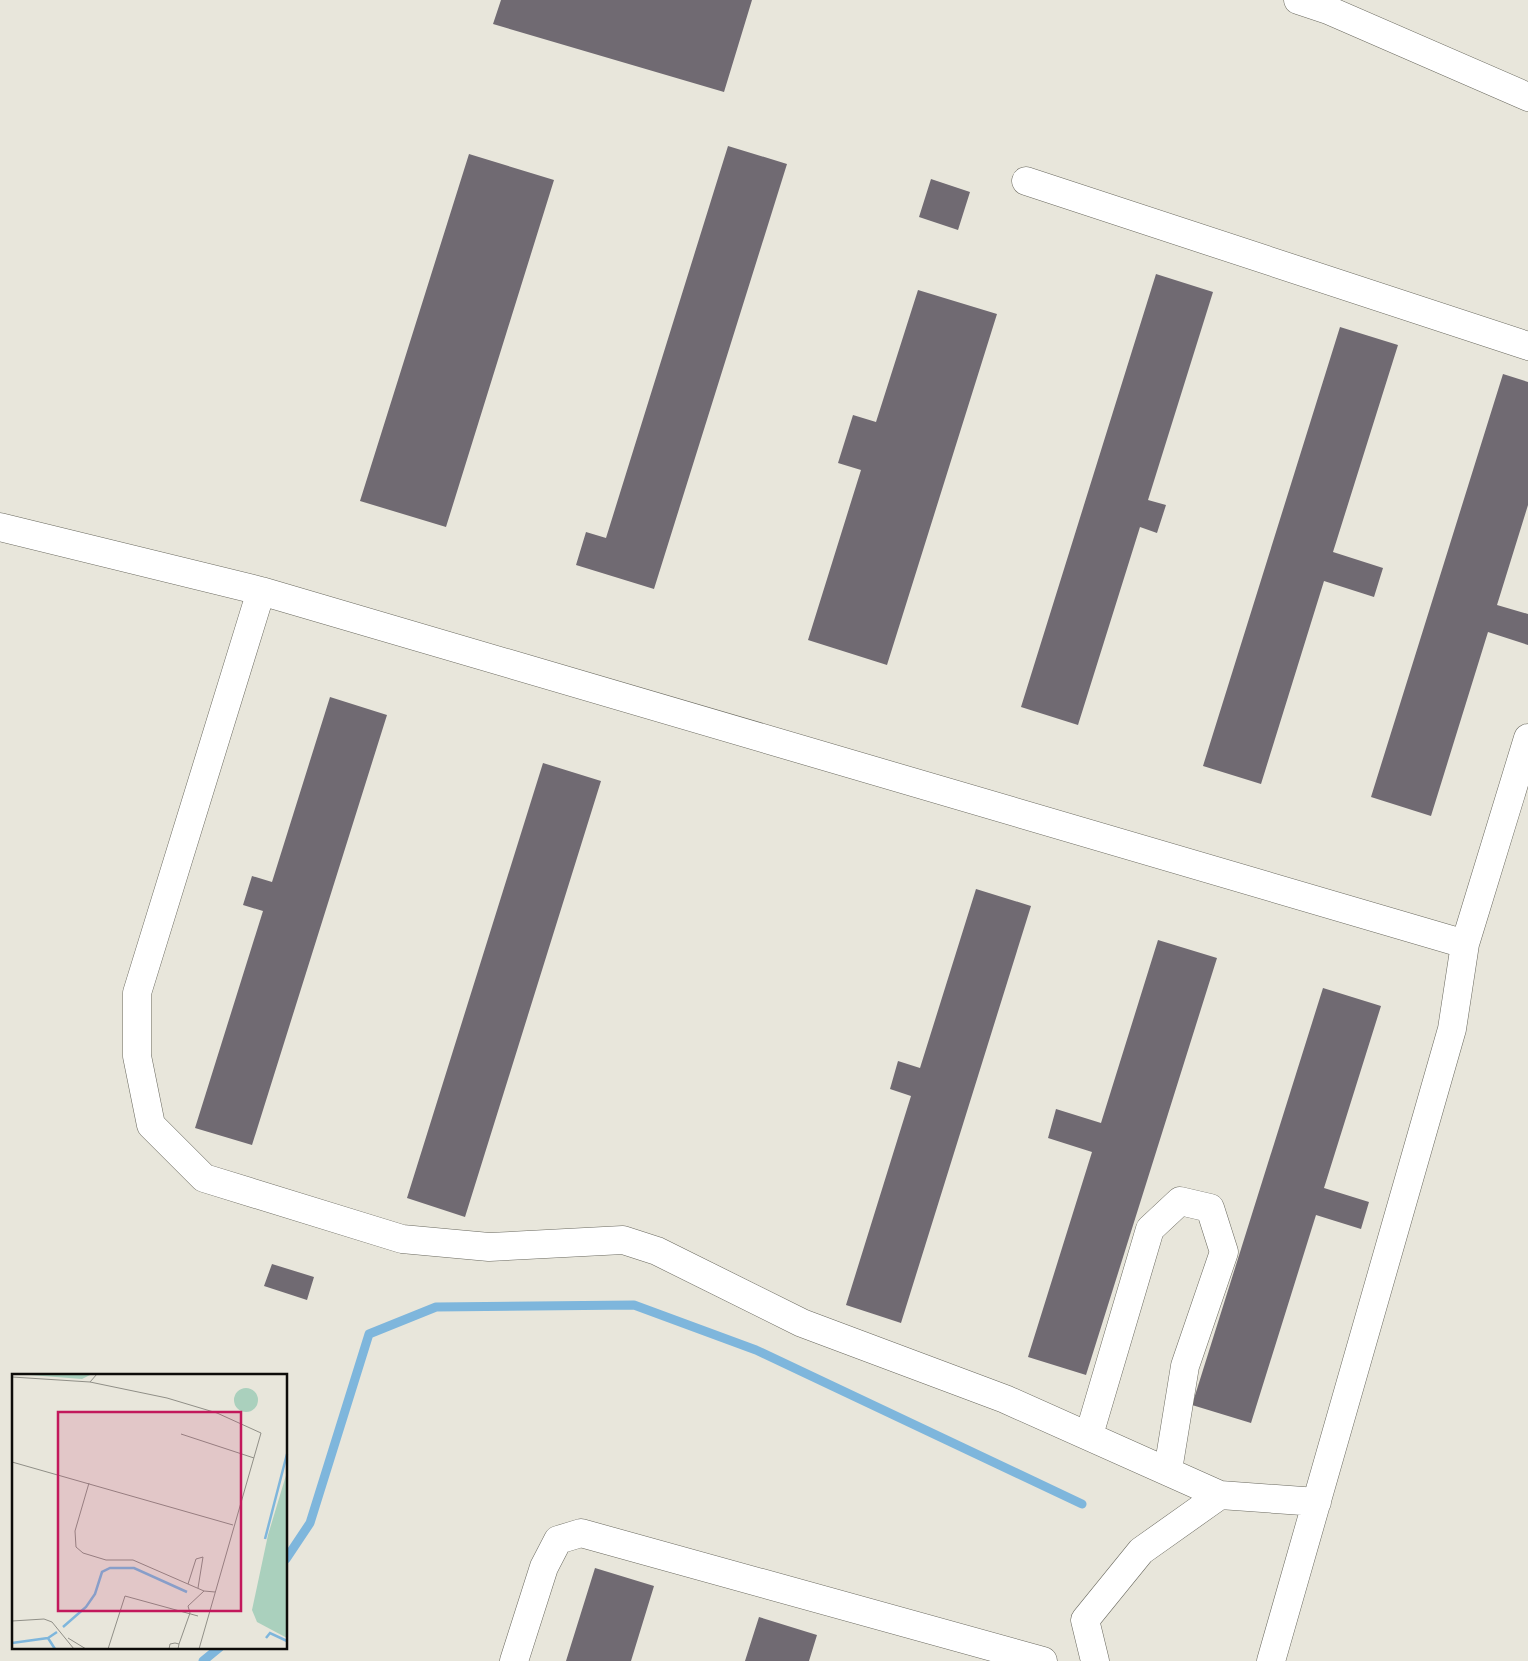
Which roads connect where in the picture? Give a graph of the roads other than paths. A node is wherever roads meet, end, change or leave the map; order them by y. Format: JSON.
{"nodes":[{"id":1,"x":1298,"y":0,"type":"edge"},
{"id":2,"x":1528,"y":97,"type":"edge"},
{"id":3,"x":1026,"y":181,"type":"dead end"},
{"id":4,"x":1528,"y":346,"type":"edge"},
{"id":5,"x":0,"y":526,"type":"edge"},
{"id":6,"x":261,"y":592,"type":"junction"},
{"id":7,"x":1528,"y":738,"type":"edge"},
{"id":8,"x":1465,"y":944,"type":"junction"},
{"id":9,"x":1088,"y":1434,"type":"junction"},
{"id":10,"x":1168,"y":1470,"type":"junction"},
{"id":11,"x":1220,"y":1495,"type":"junction"},
{"id":12,"x":1317,"y":1502,"type":"junction"},
{"id":13,"x":514,"y":1661,"type":"edge"},
{"id":14,"x":1043,"y":1661,"type":"edge"},
{"id":15,"x":1095,"y":1661,"type":"edge"},
{"id":16,"x":1271,"y":1661,"type":"edge"}],
"edges":[{"from":1,"to":2,"type":"lane"},
{"from":3,"to":4,"type":"lane"},
{"from":5,"to":6,"type":"lane"},
{"from":6,"to":8,"type":"lane"},
{"from":6,"to":9,"type":"lane"},
{"from":7,"to":8,"type":"lane"},
{"from":8,"to":12,"type":"lane"},
{"from":9,"to":10,"type":"lane"},
{"from":9,"to":10,"type":"lane"},
{"from":10,"to":11,"type":"lane"},
{"from":11,"to":12,"type":"lane"},
{"from":11,"to":15,"type":"lane"},
{"from":12,"to":16,"type":"lane"},
{"from":13,"to":14,"type":"lane"}]}
